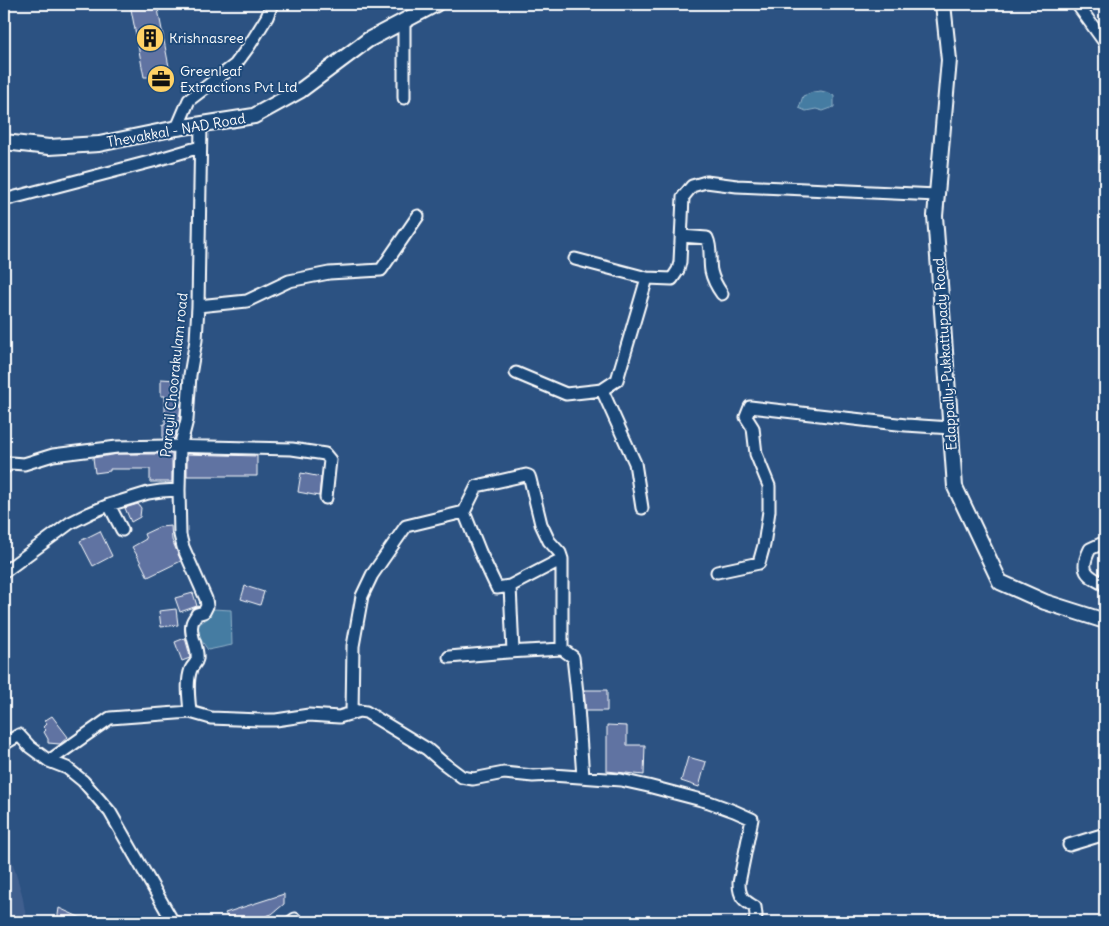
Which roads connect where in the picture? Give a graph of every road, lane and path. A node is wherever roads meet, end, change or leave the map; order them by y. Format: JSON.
{"nodes":[{"id":1,"x":272,"y":4,"type":"edge"},
{"id":2,"x":436,"y":4,"type":"edge"},
{"id":3,"x":943,"y":4,"type":"edge"},
{"id":4,"x":1077,"y":4,"type":"edge"},
{"id":5,"x":404,"y":22,"type":"junction"},
{"id":6,"x":1105,"y":43,"type":"edge"},
{"id":7,"x":404,"y":98,"type":"dead end"},
{"id":8,"x":201,"y":124,"type":"junction"},
{"id":9,"x":177,"y":128,"type":"junction"},
{"id":10,"x":4,"y":142,"type":"edge"},
{"id":11,"x":200,"y":147,"type":"junction"},
{"id":12,"x":937,"y":195,"type":"junction"},
{"id":13,"x":4,"y":200,"type":"edge"},
{"id":14,"x":418,"y":216,"type":"dead end"},
{"id":15,"x":681,"y":236,"type":"junction"},
{"id":16,"x":575,"y":259,"type":"dead end"},
{"id":17,"x":647,"y":278,"type":"junction"},
{"id":18,"x":722,"y":294,"type":"dead end"},
{"id":19,"x":198,"y":306,"type":"junction"},
{"id":20,"x":516,"y":373,"type":"dead end"},
{"id":21,"x":602,"y":390,"type":"junction"},
{"id":22,"x":950,"y":428,"type":"junction"},
{"id":23,"x":180,"y":447,"type":"junction"},
{"id":24,"x":4,"y":468,"type":"edge"},
{"id":25,"x":179,"y":490,"type":"junction"},
{"id":26,"x":326,"y":498,"type":"dead end"},
{"id":27,"x":109,"y":505,"type":"junction"},
{"id":28,"x":642,"y":508,"type":"dead end"},
{"id":29,"x":464,"y":512,"type":"junction"},
{"id":30,"x":122,"y":530,"type":"dead end"},
{"id":31,"x":1105,"y":542,"type":"edge"},
{"id":32,"x":562,"y":559,"type":"junction"},
{"id":33,"x":4,"y":572,"type":"edge"},
{"id":34,"x":718,"y":572,"type":"dead end"},
{"id":35,"x":1105,"y":585,"type":"edge"},
{"id":36,"x":510,"y":586,"type":"junction"},
{"id":37,"x":1105,"y":621,"type":"edge"},
{"id":38,"x":562,"y":649,"type":"junction"},
{"id":39,"x":514,"y":652,"type":"junction"},
{"id":40,"x":449,"y":658,"type":"dead end"},
{"id":41,"x":190,"y":712,"type":"junction"},
{"id":42,"x":352,"y":713,"type":"junction"},
{"id":43,"x":4,"y":744,"type":"edge"},
{"id":44,"x":49,"y":761,"type":"junction"},
{"id":45,"x":583,"y":777,"type":"junction"},
{"id":46,"x":1105,"y":834,"type":"edge"},
{"id":47,"x":1069,"y":845,"type":"dead end"},
{"id":48,"x":173,"y":922,"type":"edge"},
{"id":49,"x":754,"y":922,"type":"edge"}],
"edges":[{"from":1,"to":9,"type":"street"},
{"from":2,"to":5,"type":"main road","name":"Thevakkal - NAD Road"},
{"from":3,"to":12,"type":"main road","name":"Edappally-Pukkattupady Road"},
{"from":4,"to":6,"type":"street"},
{"from":5,"to":7,"type":"street"},
{"from":5,"to":8,"type":"main road","name":"Thevakkal - NAD Road"},
{"from":8,"to":9,"type":"main road","name":"Thevakkal - NAD Road"},
{"from":8,"to":11,"type":"street","name":"Parayil Choorakulam road"},
{"from":9,"to":10,"type":"main road","name":"Thevakkal - NAD Road"},
{"from":11,"to":13,"type":"street"},
{"from":11,"to":19,"type":"street","name":"Parayil Choorakulam road"},
{"from":12,"to":15,"type":"street"},
{"from":12,"to":22,"type":"main road","name":"Edappally-Pukkattupady Road"},
{"from":14,"to":19,"type":"street"},
{"from":15,"to":17,"type":"street"},
{"from":15,"to":18,"type":"street"},
{"from":16,"to":17,"type":"street"},
{"from":17,"to":21,"type":"street"},
{"from":19,"to":23,"type":"street","name":"Parayil Choorakulam road"},
{"from":20,"to":21,"type":"street"},
{"from":21,"to":28,"type":"street"},
{"from":22,"to":34,"type":"street"},
{"from":22,"to":37,"type":"main road","name":"Edappally-Pukkattupady Road"},
{"from":23,"to":24,"type":"street"},
{"from":23,"to":25,"type":"street","name":"Parayil Choorakulam road"},
{"from":23,"to":26,"type":"street"},
{"from":25,"to":27,"type":"street"},
{"from":25,"to":41,"type":"street"},
{"from":27,"to":30,"type":"street"},
{"from":27,"to":33,"type":"street"},
{"from":29,"to":32,"type":"street"},
{"from":29,"to":36,"type":"street"},
{"from":29,"to":42,"type":"street"},
{"from":31,"to":35,"type":"street"},
{"from":32,"to":36,"type":"street"},
{"from":32,"to":38,"type":"street"},
{"from":36,"to":39,"type":"street"},
{"from":38,"to":39,"type":"street"},
{"from":38,"to":45,"type":"street"},
{"from":39,"to":40,"type":"street"},
{"from":41,"to":42,"type":"street"},
{"from":41,"to":44,"type":"street"},
{"from":42,"to":45,"type":"street"},
{"from":43,"to":44,"type":"street"},
{"from":44,"to":48,"type":"street"},
{"from":45,"to":49,"type":"street"},
{"from":46,"to":47,"type":"street"}]}
